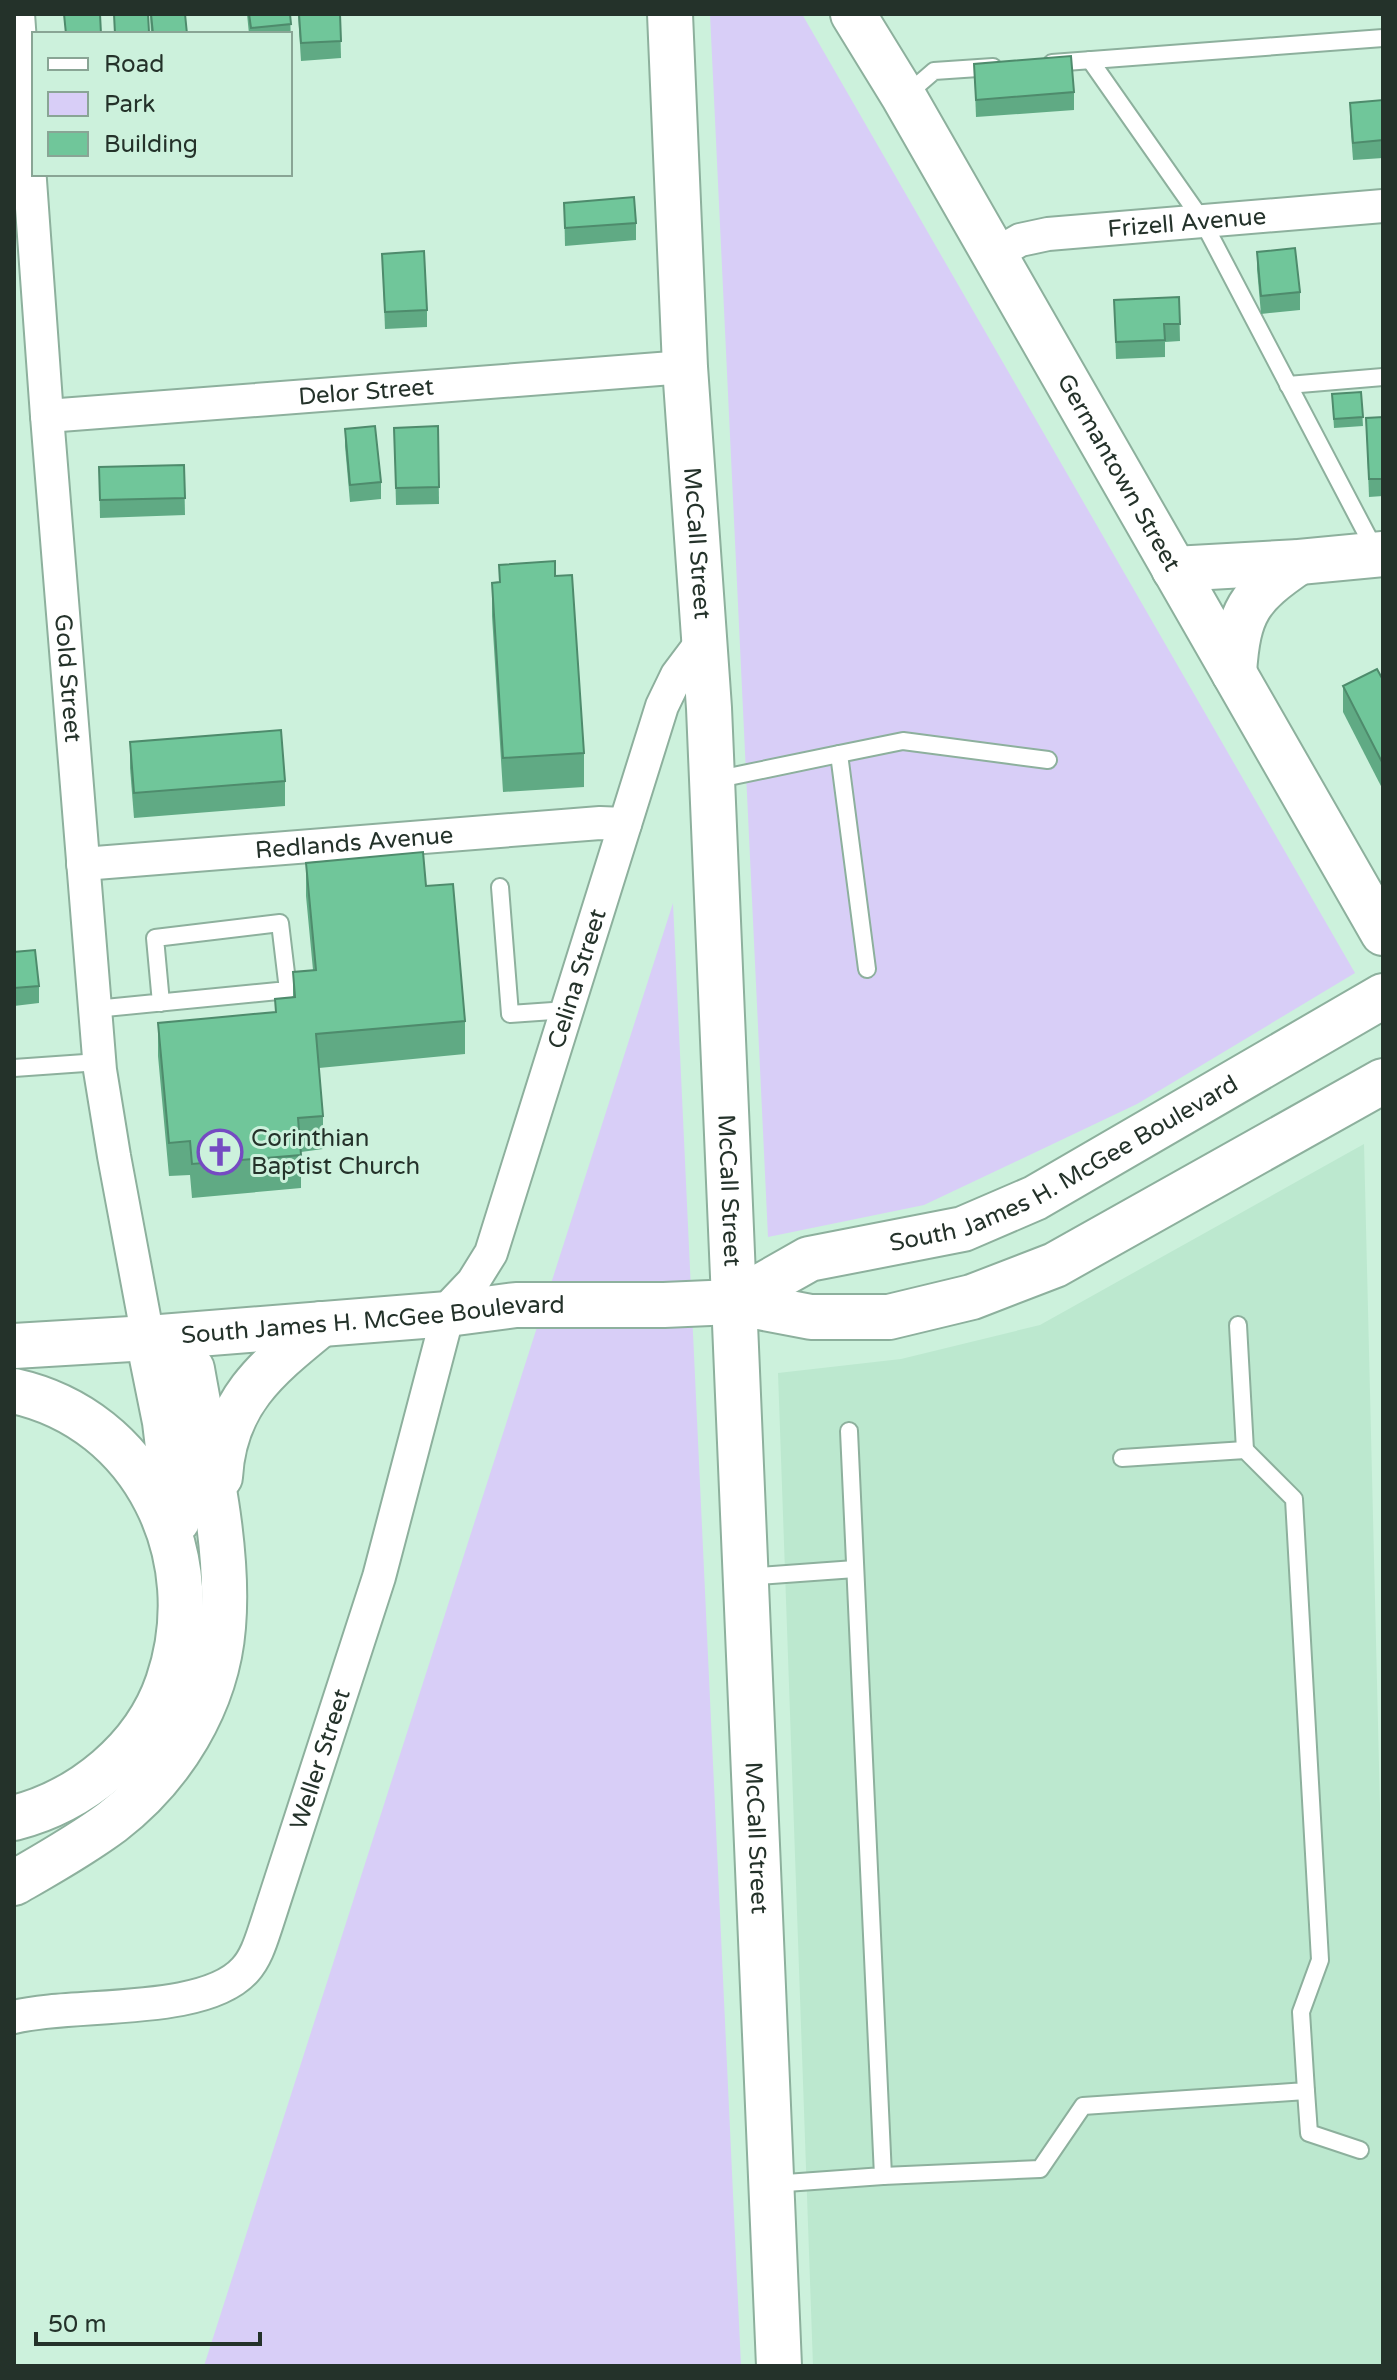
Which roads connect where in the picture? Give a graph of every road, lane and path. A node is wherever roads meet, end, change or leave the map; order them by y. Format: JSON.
{"nodes":[{"id":1,"x":18,"y":14,"type":"edge"},
{"id":2,"x":670,"y":14,"type":"edge"},
{"id":3,"x":853,"y":14,"type":"edge"},
{"id":4,"x":1383,"y":38,"type":"edge"},
{"id":5,"x":1090,"y":60,"type":"junction"},
{"id":6,"x":1043,"y":63,"type":"edge"},
{"id":7,"x":1012,"y":66,"type":"edge"},
{"id":8,"x":904,"y":97,"type":"junction"},
{"id":9,"x":1383,"y":206,"type":"edge"},
{"id":10,"x":1202,"y":220,"type":"junction"},
{"id":11,"x":994,"y":255,"type":"junction"},
{"id":12,"x":685,"y":367,"type":"junction"},
{"id":13,"x":1383,"y":377,"type":"edge"},
{"id":14,"x":1288,"y":385,"type":"junction"},
{"id":15,"x":47,"y":416,"type":"junction"},
{"id":16,"x":1380,"y":554,"type":"edge"},
{"id":17,"x":1299,"y":562,"type":"junction"},
{"id":18,"x":1174,"y":569,"type":"junction"},
{"id":19,"x":704,"y":639,"type":"junction"},
{"id":20,"x":1234,"y":673,"type":"junction"},
{"id":21,"x":839,"y":754,"type":"junction"},
{"id":22,"x":1048,"y":760,"type":"dead end"},
{"id":23,"x":712,"y":780,"type":"junction"},
{"id":24,"x":625,"y":824,"type":"junction"},
{"id":25,"x":83,"y":864,"type":"junction"},
{"id":26,"x":500,"y":887,"type":"dead end"},
{"id":27,"x":1383,"y":933,"type":"edge"},
{"id":28,"x":867,"y":969,"type":"dead end"},
{"id":29,"x":1383,"y":996,"type":"edge"},
{"id":30,"x":161,"y":1003,"type":"junction"},
{"id":31,"x":95,"y":1009,"type":"junction"},
{"id":32,"x":567,"y":1010,"type":"junction"},
{"id":33,"x":99,"y":1062,"type":"junction"},
{"id":34,"x":14,"y":1068,"type":"edge"},
{"id":35,"x":1383,"y":1081,"type":"edge"},
{"id":36,"x":733,"y":1302,"type":"junction"},
{"id":37,"x":448,"y":1314,"type":"junction"},
{"id":38,"x":321,"y":1324,"type":"junction"},
{"id":39,"x":1238,"y":1325,"type":"dead end"},
{"id":40,"x":148,"y":1338,"type":"junction"},
{"id":41,"x":14,"y":1346,"type":"edge"},
{"id":42,"x":14,"y":1391,"type":"edge"},
{"id":43,"x":849,"y":1431,"type":"dead end"},
{"id":44,"x":1245,"y":1450,"type":"junction"},
{"id":45,"x":1122,"y":1458,"type":"dead end"},
{"id":46,"x":218,"y":1519,"type":"junction"},
{"id":47,"x":179,"y":1569,"type":"junction"},
{"id":48,"x":855,"y":1569,"type":"junction"},
{"id":49,"x":745,"y":1577,"type":"junction"},
{"id":50,"x":14,"y":1818,"type":"edge"},
{"id":51,"x":14,"y":1883,"type":"edge"},
{"id":52,"x":14,"y":2017,"type":"edge"},
{"id":53,"x":1306,"y":2091,"type":"junction"},
{"id":54,"x":1360,"y":2150,"type":"dead end"},
{"id":55,"x":883,"y":2176,"type":"junction"},
{"id":56,"x":771,"y":2184,"type":"junction"},
{"id":57,"x":779,"y":2366,"type":"edge"}],
"edges":[{"from":1,"to":15,"type":"street","name":"Gold Street"},
{"from":2,"to":12,"type":"main road","name":"McCall Street"},
{"from":3,"to":8,"type":"main road","name":"Germantown Street"},
{"from":4,"to":5,"type":"lane"},
{"from":5,"to":6,"type":"lane"},
{"from":5,"to":10,"type":"lane"},
{"from":7,"to":8,"type":"lane"},
{"from":8,"to":11,"type":"main road","name":"Germantown Street"},
{"from":9,"to":10,"type":"street","name":"Frizell Avenue"},
{"from":10,"to":11,"type":"street","name":"Frizell Avenue"},
{"from":10,"to":14,"type":"lane"},
{"from":11,"to":18,"type":"main road","name":"Germantown Street"},
{"from":12,"to":15,"type":"street","name":"Delor Street"},
{"from":12,"to":19,"type":"main road","name":"McCall Street"},
{"from":13,"to":14,"type":"lane"},
{"from":14,"to":16,"type":"lane"},
{"from":15,"to":25,"type":"street","name":"Gold Street"},
{"from":16,"to":17,"type":"main road"},
{"from":17,"to":18,"type":"main road"},
{"from":17,"to":20,"type":"main road"},
{"from":18,"to":20,"type":"main road","name":"Germantown Street"},
{"from":19,"to":23,"type":"main road","name":"McCall Street"},
{"from":19,"to":24,"type":"street","name":"Celina Street"},
{"from":20,"to":27,"type":"main road","name":"Germantown Street"},
{"from":21,"to":22,"type":"lane"},
{"from":21,"to":23,"type":"lane"},
{"from":21,"to":28,"type":"lane"},
{"from":23,"to":36,"type":"main road","name":"McCall Street"},
{"from":24,"to":25,"type":"street","name":"Redlands Avenue"},
{"from":24,"to":32,"type":"street","name":"Celina Street"},
{"from":25,"to":31,"type":"street","name":"Gold Street"},
{"from":26,"to":32,"type":"lane"},
{"from":29,"to":36,"type":"main road","name":"South James H. McGee Boulevard"},
{"from":30,"to":30,"type":"lane"},
{"from":30,"to":31,"type":"lane"},
{"from":31,"to":33,"type":"street","name":"Gold Street"},
{"from":32,"to":37,"type":"street","name":"Celina Street"},
{"from":33,"to":34,"type":"lane"},
{"from":33,"to":40,"type":"street","name":"Gold Street"},
{"from":35,"to":36,"type":"main road","name":"South James H. McGee Boulevard"},
{"from":36,"to":37,"type":"main road","name":"South James H. McGee Boulevard"},
{"from":36,"to":49,"type":"main road","name":"McCall Street"},
{"from":37,"to":38,"type":"main road","name":"South James H. McGee Boulevard"},
{"from":37,"to":52,"type":"street","name":"Weller Street"},
{"from":38,"to":40,"type":"main road","name":"South James H. McGee Boulevard"},
{"from":38,"to":46,"type":"main road"},
{"from":39,"to":44,"type":"lane"},
{"from":40,"to":41,"type":"main road","name":"South James H. McGee Boulevard"},
{"from":40,"to":46,"type":"main road"},
{"from":40,"to":47,"type":"main road"},
{"from":42,"to":47,"type":"main road"},
{"from":43,"to":48,"type":"lane"},
{"from":44,"to":45,"type":"lane"},
{"from":44,"to":53,"type":"lane"},
{"from":46,"to":51,"type":"main road"},
{"from":47,"to":50,"type":"main road"},
{"from":48,"to":49,"type":"lane"},
{"from":48,"to":55,"type":"lane"},
{"from":49,"to":56,"type":"main road","name":"McCall Street"},
{"from":53,"to":54,"type":"lane"},
{"from":53,"to":55,"type":"lane"},
{"from":55,"to":56,"type":"lane"},
{"from":56,"to":57,"type":"main road","name":"McCall Street"}]}
